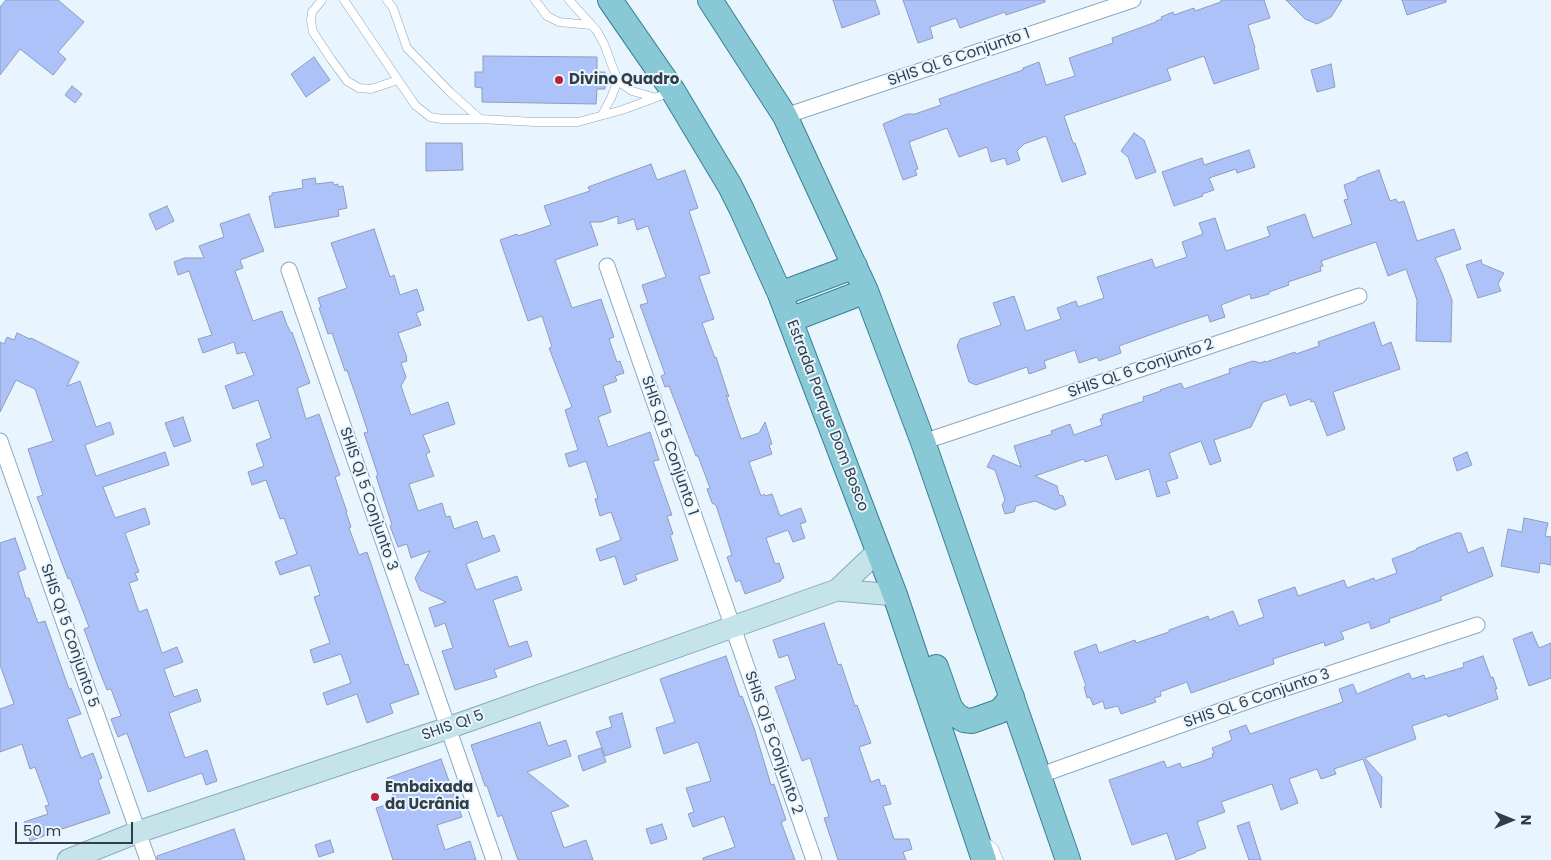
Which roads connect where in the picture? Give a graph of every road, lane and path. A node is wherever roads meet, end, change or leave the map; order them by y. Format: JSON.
{"nodes":[{"id":1,"x":322,"y":0,"type":"edge"},
{"id":2,"x":344,"y":0,"type":"edge"},
{"id":3,"x":387,"y":0,"type":"edge"},
{"id":4,"x":536,"y":0,"type":"edge"},
{"id":5,"x":569,"y":0,"type":"edge"},
{"id":6,"x":610,"y":0,"type":"edge"},
{"id":7,"x":710,"y":0,"type":"edge"},
{"id":8,"x":1133,"y":0,"type":"edge"},
{"id":9,"x":591,"y":25,"type":"junction"},
{"id":10,"x":398,"y":80,"type":"junction"},
{"id":11,"x":618,"y":81,"type":"junction"},
{"id":12,"x":664,"y":94,"type":"junction"},
{"id":13,"x":602,"y":115,"type":"junction"},
{"id":14,"x":785,"y":116,"type":"junction"},
{"id":15,"x":480,"y":118,"type":"junction"},
{"id":16,"x":607,"y":266,"type":"dead end"},
{"id":17,"x":855,"y":266,"type":"junction"},
{"id":18,"x":288,"y":270,"type":"dead end"},
{"id":19,"x":866,"y":290,"type":"junction"},
{"id":20,"x":780,"y":294,"type":"junction"},
{"id":21,"x":1359,"y":296,"type":"dead end"},
{"id":22,"x":790,"y":320,"type":"junction"},
{"id":23,"x":0,"y":441,"type":"edge"},
{"id":24,"x":923,"y":442,"type":"junction"},
{"id":25,"x":878,"y":551,"type":"junction"},
{"id":26,"x":837,"y":590,"type":"junction"},
{"id":27,"x":894,"y":595,"type":"junction"},
{"id":28,"x":1477,"y":625,"type":"dead end"},
{"id":29,"x":732,"y":627,"type":"junction"},
{"id":30,"x":1012,"y":697,"type":"junction"},
{"id":31,"x":448,"y":728,"type":"junction"},
{"id":32,"x":1038,"y":776,"type":"junction"},
{"id":33,"x":973,"y":830,"type":"junction"},
{"id":34,"x":138,"y":832,"type":"junction"},
{"id":35,"x":1066,"y":857,"type":"edge"},
{"id":36,"x":68,"y":860,"type":"edge"},
{"id":37,"x":148,"y":860,"type":"edge"},
{"id":38,"x":494,"y":860,"type":"edge"},
{"id":39,"x":814,"y":860,"type":"edge"},
{"id":40,"x":984,"y":860,"type":"edge"},
{"id":41,"x":999,"y":860,"type":"edge"}],
"edges":[{"from":1,"to":10,"type":"lane"},
{"from":2,"to":10,"type":"lane"},
{"from":3,"to":15,"type":"lane"},
{"from":4,"to":9,"type":"lane"},
{"from":5,"to":9,"type":"lane"},
{"from":6,"to":12,"type":"main road","name":"Estrada Parque Dom Bosco"},
{"from":7,"to":14,"type":"main road"},
{"from":8,"to":14,"type":"street","name":"SHIS QL 6 Conjunto 1"},
{"from":9,"to":11,"type":"lane"},
{"from":10,"to":15,"type":"lane"},
{"from":11,"to":12,"type":"lane"},
{"from":11,"to":13,"type":"lane"},
{"from":12,"to":13,"type":"lane"},
{"from":12,"to":20,"type":"main road","name":"Estrada Parque Dom Bosco"},
{"from":13,"to":15,"type":"lane"},
{"from":14,"to":17,"type":"main road"},
{"from":16,"to":29,"type":"street","name":"SHIS QI 5 Conjunto 1"},
{"from":17,"to":19,"type":"main road"},
{"from":17,"to":20,"type":"main road"},
{"from":18,"to":31,"type":"street","name":"SHIS QI 5 Conjunto 3"},
{"from":19,"to":22,"type":"main road"},
{"from":19,"to":24,"type":"main road"},
{"from":20,"to":22,"type":"main road","name":"Estrada Parque Dom Bosco"},
{"from":21,"to":24,"type":"street","name":"SHIS QL 6 Conjunto 2"},
{"from":22,"to":25,"type":"main road","name":"Estrada Parque Dom Bosco"},
{"from":23,"to":34,"type":"street","name":"SHIS QI 5 Conjunto 5"},
{"from":24,"to":30,"type":"main road"},
{"from":25,"to":26,"type":"street","name":"SHIS QI 5"},
{"from":25,"to":27,"type":"main road","name":"Estrada Parque Dom Bosco"},
{"from":26,"to":27,"type":"street","name":"SHIS QI 5"},
{"from":26,"to":29,"type":"street","name":"SHIS QI 5"},
{"from":27,"to":30,"type":"main road"},
{"from":27,"to":33,"type":"main road","name":"Estrada Parque Dom Bosco"},
{"from":28,"to":32,"type":"street","name":"SHIS QL 6 Conjunto 3"},
{"from":29,"to":31,"type":"street","name":"SHIS QI 5"},
{"from":29,"to":39,"type":"street","name":"SHIS QI 5 Conjunto 2"},
{"from":30,"to":32,"type":"main road"},
{"from":31,"to":34,"type":"street","name":"SHIS QI 5"},
{"from":31,"to":38,"type":"street","name":"SHIS QI 5 Conjunto 3"},
{"from":32,"to":35,"type":"main road"},
{"from":33,"to":40,"type":"main road","name":"Estrada Parque Dom Bosco"},
{"from":33,"to":41,"type":"lane"},
{"from":34,"to":36,"type":"street","name":"SHIS QI 5"},
{"from":34,"to":37,"type":"street","name":"SHIS QI 5 Conjunto 5"}]}
